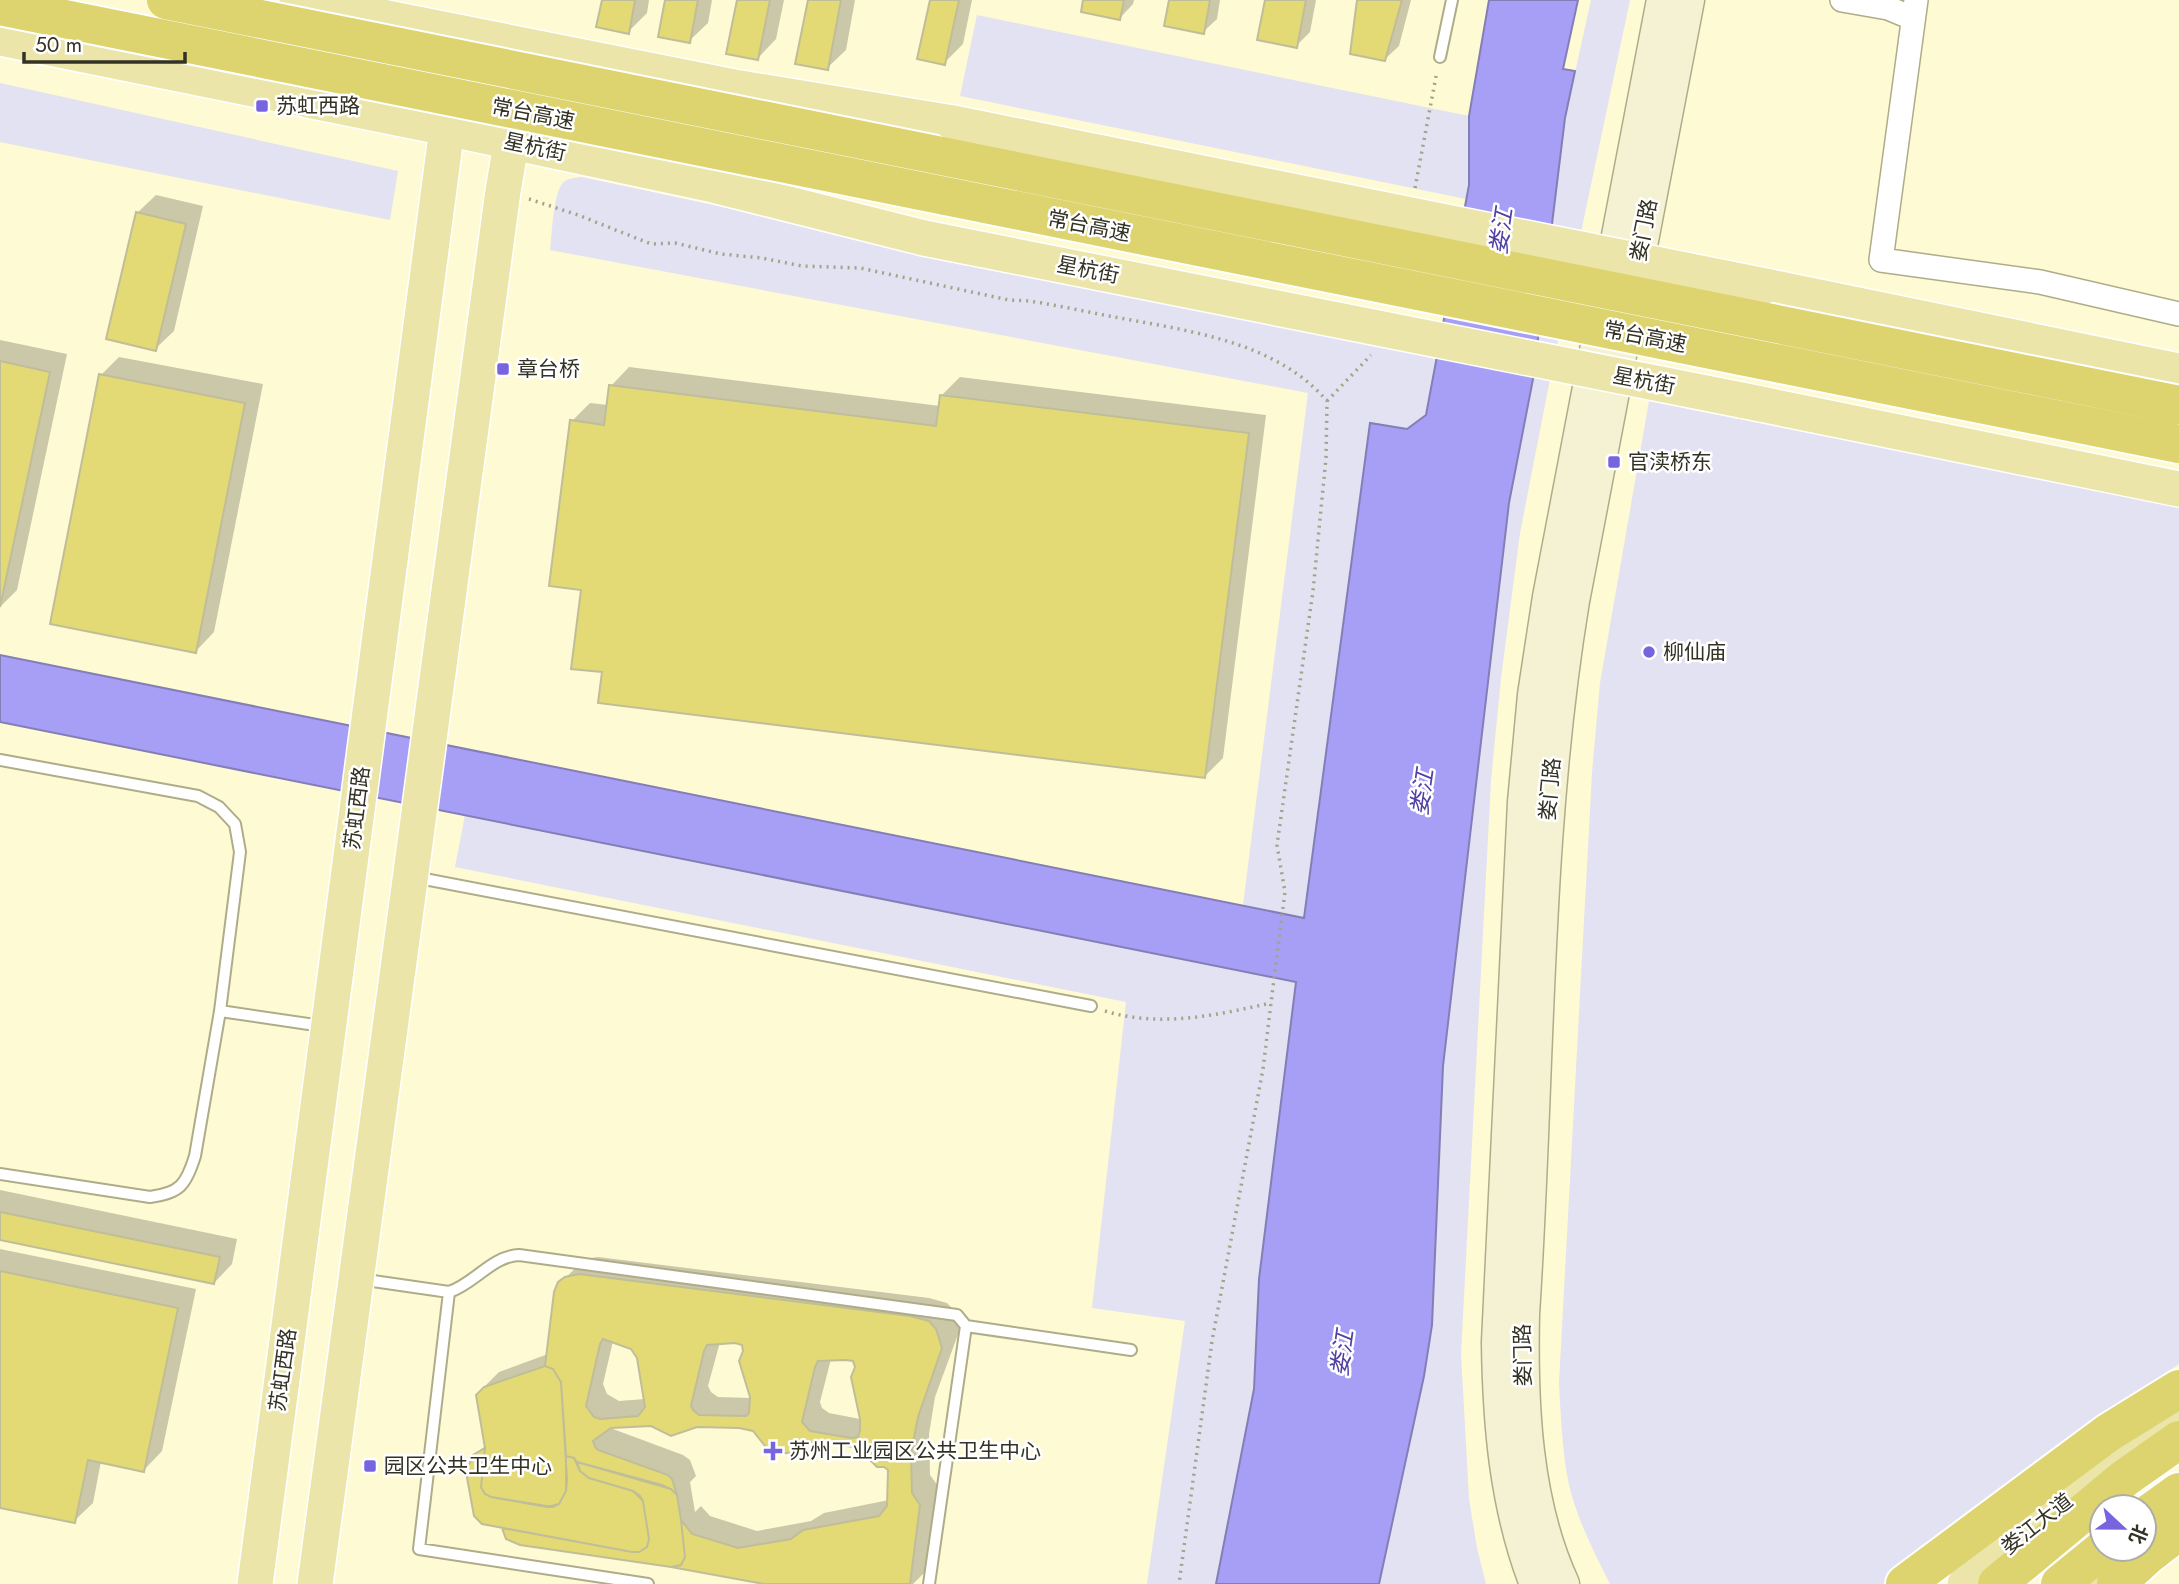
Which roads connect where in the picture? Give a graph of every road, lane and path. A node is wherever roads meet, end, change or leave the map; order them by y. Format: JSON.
{"nodes":[{"id":1,"x":166,"y":0,"type":"edge"},
{"id":2,"x":297,"y":0,"type":"edge"},
{"id":3,"x":1452,"y":0,"type":"edge"},
{"id":4,"x":1663,"y":0,"type":"edge"},
{"id":5,"x":1688,"y":0,"type":"edge"},
{"id":6,"x":1842,"y":0,"type":"edge"},
{"id":7,"x":0,"y":6,"type":"edge"},
{"id":8,"x":1914,"y":9,"type":"edge"},
{"id":9,"x":463,"y":33,"type":"junction"},
{"id":10,"x":0,"y":38,"type":"edge"},
{"id":11,"x":527,"y":46,"type":"junction"},
{"id":12,"x":1440,"y":57,"type":"dead end"},
{"id":13,"x":447,"y":128,"type":"junction"},
{"id":14,"x":510,"y":142,"type":"junction"},
{"id":15,"x":503,"y":191,"type":"junction"},
{"id":16,"x":2179,"y":314,"type":"edge"},
{"id":17,"x":2179,"y":371,"type":"edge"},
{"id":18,"x":2179,"y":405,"type":"edge"},
{"id":19,"x":2179,"y":444,"type":"edge"},
{"id":20,"x":2179,"y":489,"type":"edge"},
{"id":21,"x":0,"y":760,"type":"edge"},
{"id":22,"x":411,"y":876,"type":"junction"},
{"id":23,"x":1271,"y":1003,"type":"junction"},
{"id":24,"x":1091,"y":1006,"type":"joint"},
{"id":25,"x":220,"y":1011,"type":"junction"},
{"id":26,"x":329,"y":1027,"type":"junction"},
{"id":27,"x":0,"y":1174,"type":"edge"},
{"id":28,"x":357,"y":1278,"type":"junction"},
{"id":29,"x":449,"y":1292,"type":"junction"},
{"id":30,"x":966,"y":1326,"type":"junction"},
{"id":31,"x":1131,"y":1350,"type":"dead end"},
{"id":32,"x":2179,"y":1389,"type":"edge"},
{"id":33,"x":2179,"y":1416,"type":"edge"},
{"id":34,"x":2179,"y":1440,"type":"edge"},
{"id":35,"x":2179,"y":1492,"type":"edge"},
{"id":36,"x":2158,"y":1507,"type":"edge"},
{"id":37,"x":2179,"y":1514,"type":"edge"},
{"id":38,"x":2158,"y":1530,"type":"edge"},
{"id":39,"x":2179,"y":1531,"type":"edge"},
{"id":40,"x":2088,"y":1561,"type":"edge"},
{"id":41,"x":2117,"y":1563,"type":"edge"},
{"id":42,"x":255,"y":1584,"type":"edge"},
{"id":43,"x":315,"y":1584,"type":"edge"},
{"id":44,"x":648,"y":1584,"type":"edge"},
{"id":45,"x":929,"y":1584,"type":"edge"},
{"id":46,"x":1179,"y":1584,"type":"edge"},
{"id":47,"x":1536,"y":1584,"type":"edge"},
{"id":48,"x":1563,"y":1584,"type":"edge"},
{"id":49,"x":1905,"y":1584,"type":"edge"},
{"id":50,"x":1965,"y":1584,"type":"edge"},
{"id":51,"x":1997,"y":1584,"type":"edge"},
{"id":52,"x":2060,"y":1584,"type":"edge"},
{"id":53,"x":2091,"y":1584,"type":"edge"},
{"id":54,"x":2116,"y":1584,"type":"edge"}],
"edges":[{"from":1,"to":18,"type":"highway","name":"常台高速","bridge":true},
{"from":2,"to":9,"type":"main road"},
{"from":3,"to":12,"type":"lane"},
{"from":4,"to":47,"type":"main road","name":"娄门路"},
{"from":5,"to":48,"type":"main road","name":"娄门路"},
{"from":6,"to":8,"type":"street"},
{"from":7,"to":19,"type":"highway","name":"常台高速","bridge":true},
{"from":8,"to":16,"type":"street"},
{"from":9,"to":11,"type":"main road"},
{"from":9,"to":13,"type":"main road","name":"苏虹西路"},
{"from":10,"to":13,"type":"main road","name":"星杭街"},
{"from":11,"to":14,"type":"main road"},
{"from":11,"to":17,"type":"main road","bridge":true},
{"from":13,"to":14,"type":"main road","name":"星杭街"},
{"from":13,"to":26,"type":"main road","name":"苏虹西路"},
{"from":14,"to":15,"type":"main road"},
{"from":14,"to":20,"type":"main road","name":"星杭街","bridge":true},
{"from":15,"to":22,"type":"main road"},
{"from":15,"to":23,"type":"path"},
{"from":21,"to":25,"type":"lane"},
{"from":22,"to":24,"type":"lane"},
{"from":22,"to":28,"type":"main road"},
{"from":23,"to":24,"type":"path"},
{"from":23,"to":46,"type":"path"},
{"from":25,"to":26,"type":"lane"},
{"from":25,"to":27,"type":"lane"},
{"from":26,"to":42,"type":"main road","name":"苏虹西路"},
{"from":28,"to":29,"type":"lane"},
{"from":28,"to":43,"type":"main road"},
{"from":29,"to":30,"type":"lane"},
{"from":29,"to":44,"type":"lane"},
{"from":30,"to":31,"type":"lane"},
{"from":30,"to":45,"type":"lane"},
{"from":32,"to":49,"type":"highway"},
{"from":33,"to":50,"type":"main road","name":"娄江大道"},
{"from":34,"to":51,"type":"highway"},
{"from":35,"to":36,"type":"highway"},
{"from":37,"to":38,"type":"main road"},
{"from":39,"to":54,"type":"highway"},
{"from":40,"to":52,"type":"highway"},
{"from":41,"to":53,"type":"main road"}]}
